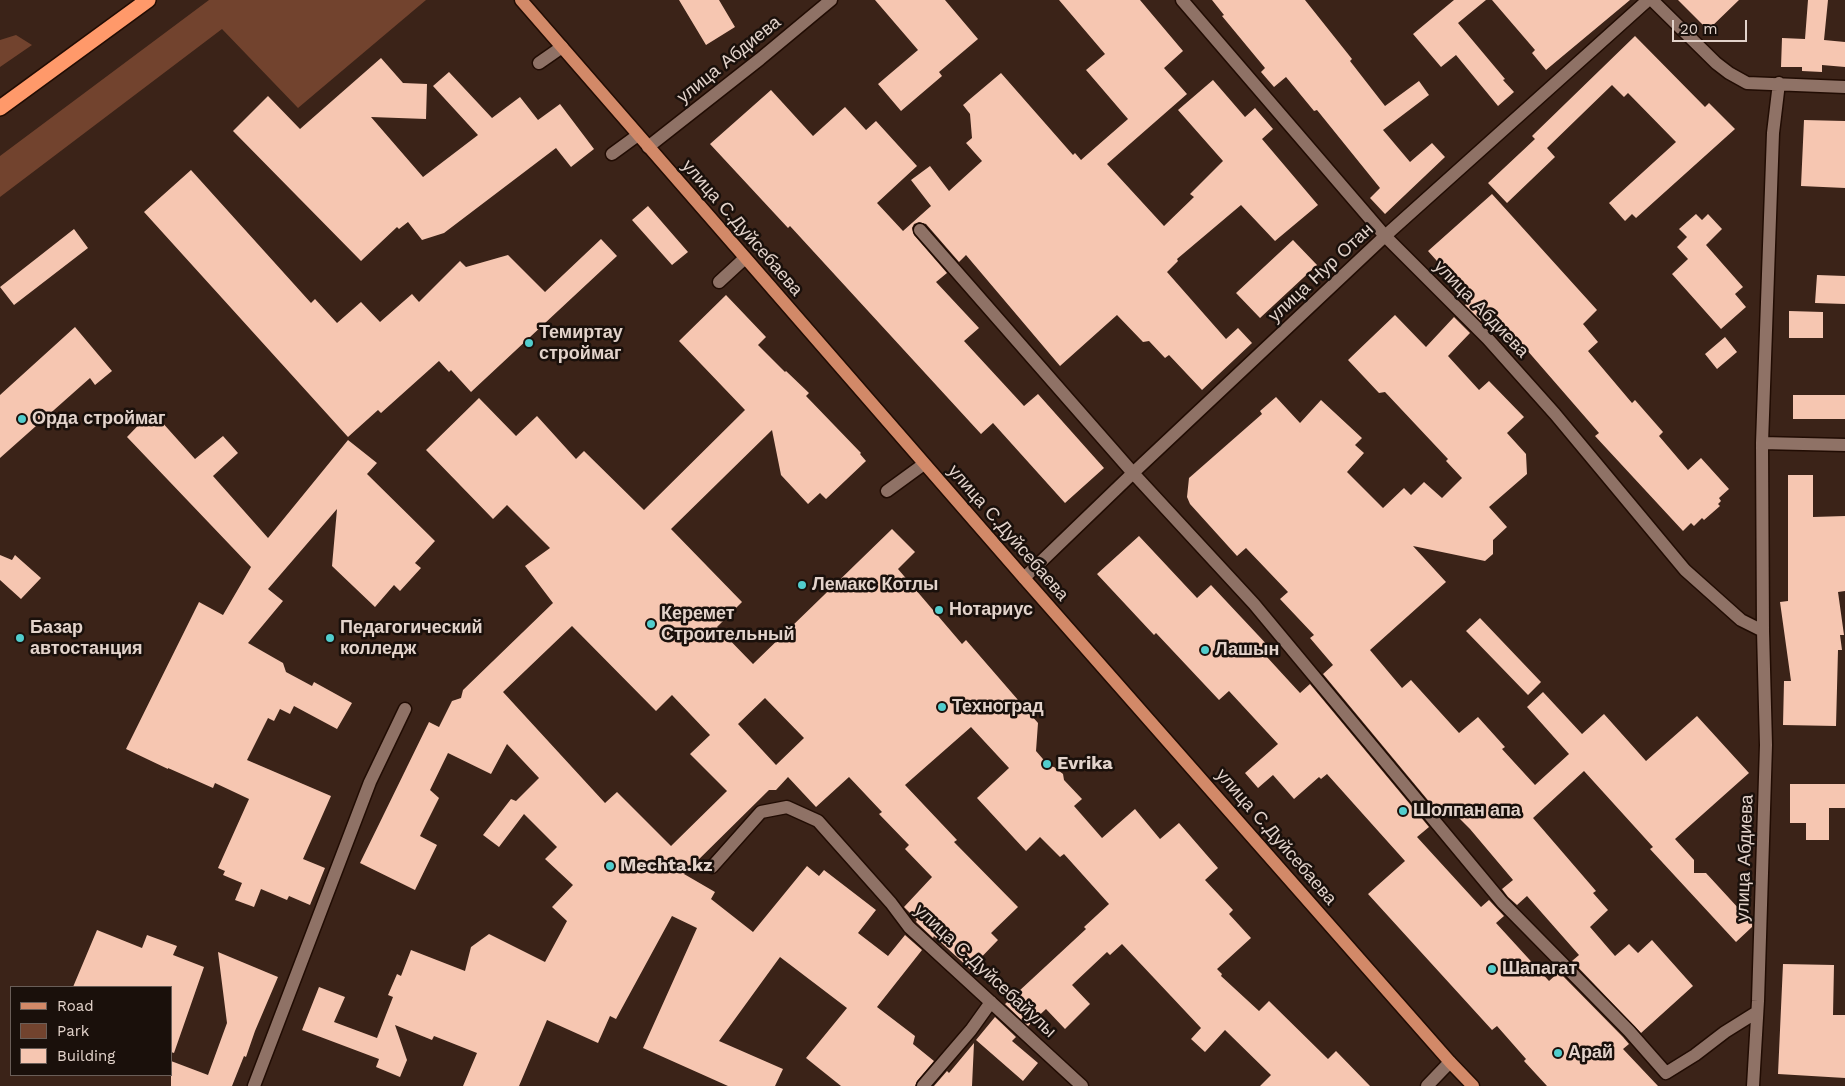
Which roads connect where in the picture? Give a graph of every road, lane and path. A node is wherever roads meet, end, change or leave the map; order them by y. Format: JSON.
{"nodes":[{"id":1,"x":148,"y":0,"type":"edge"},
{"id":2,"x":521,"y":0,"type":"edge"},
{"id":3,"x":831,"y":0,"type":"edge"},
{"id":4,"x":1182,"y":0,"type":"edge"},
{"id":5,"x":1648,"y":0,"type":"edge"},
{"id":6,"x":1652,"y":0,"type":"edge"},
{"id":7,"x":562,"y":47,"type":"junction"},
{"id":8,"x":539,"y":63,"type":"dead end"},
{"id":9,"x":1779,"y":83,"type":"junction"},
{"id":10,"x":1845,"y":87,"type":"edge"},
{"id":11,"x":0,"y":108,"type":"edge"},
{"id":12,"x":638,"y":135,"type":"junction"},
{"id":13,"x":648,"y":147,"type":"junction"},
{"id":14,"x":612,"y":154,"type":"dead end"},
{"id":15,"x":920,"y":230,"type":"dead end"},
{"id":16,"x":1385,"y":236,"type":"junction"},
{"id":17,"x":745,"y":258,"type":"junction"},
{"id":18,"x":719,"y":282,"type":"dead end"},
{"id":19,"x":1762,"y":443,"type":"junction"},
{"id":20,"x":1845,"y":445,"type":"edge"},
{"id":21,"x":924,"y":464,"type":"junction"},
{"id":22,"x":1133,"y":473,"type":"junction"},
{"id":23,"x":887,"y":491,"type":"dead end"},
{"id":24,"x":1024,"y":578,"type":"junction"},
{"id":25,"x":1762,"y":631,"type":"junction"},
{"id":26,"x":405,"y":709,"type":"dead end"},
{"id":27,"x":712,"y":867,"type":"dead end"},
{"id":28,"x":992,"y":1002,"type":"junction"},
{"id":29,"x":1757,"y":1012,"type":"junction"},
{"id":30,"x":1450,"y":1062,"type":"junction"},
{"id":31,"x":254,"y":1086,"type":"edge"},
{"id":32,"x":923,"y":1086,"type":"edge"},
{"id":33,"x":1082,"y":1086,"type":"edge"},
{"id":34,"x":1427,"y":1086,"type":"edge"},
{"id":35,"x":1473,"y":1086,"type":"edge"},
{"id":36,"x":1753,"y":1086,"type":"edge"}],
"edges":[{"from":1,"to":11,"type":"highway"},
{"from":2,"to":7,"type":"main road","name":"улица С.Дуйсебаева"},
{"from":3,"to":13,"type":"street","name":"улица Абдиева"},
{"from":4,"to":16,"type":"street","name":"улица Абдиева"},
{"from":5,"to":16,"type":"street","name":"улица Нур Отан"},
{"from":6,"to":9,"type":"street"},
{"from":7,"to":8,"type":"street"},
{"from":7,"to":12,"type":"main road","name":"улица С.Дуйсебаева"},
{"from":9,"to":10,"type":"street"},
{"from":9,"to":19,"type":"street","name":"улица Абдиева"},
{"from":12,"to":13,"type":"main road","name":"улица С.Дуйсебаева"},
{"from":12,"to":14,"type":"street"},
{"from":13,"to":17,"type":"main road","name":"улица С.Дуйсебаева"},
{"from":15,"to":22,"type":"street"},
{"from":16,"to":22,"type":"street","name":"улица Нур Отан"},
{"from":16,"to":25,"type":"street","name":"улица Абдиева"},
{"from":17,"to":18,"type":"street"},
{"from":17,"to":21,"type":"main road","name":"улица С.Дуйсебаева"},
{"from":19,"to":20,"type":"street"},
{"from":19,"to":25,"type":"street","name":"улица Абдиева"},
{"from":21,"to":23,"type":"street"},
{"from":21,"to":24,"type":"main road","name":"улица С.Дуйсебаева"},
{"from":22,"to":24,"type":"street","name":"улица Нур Отан"},
{"from":22,"to":29,"type":"street"},
{"from":24,"to":30,"type":"main road","name":"улица С.Дуйсебаева"},
{"from":25,"to":29,"type":"street","name":"улица Абдиева"},
{"from":26,"to":31,"type":"street"},
{"from":27,"to":28,"type":"street","name":"улица С.Дуйсебайулы"},
{"from":28,"to":32,"type":"street"},
{"from":28,"to":33,"type":"street","name":"улица С.Дуйсебайулы"},
{"from":29,"to":36,"type":"street","name":"улица Абдиева"},
{"from":30,"to":34,"type":"street"},
{"from":30,"to":35,"type":"main road","name":"улица С.Дуйсебаева"}]}
